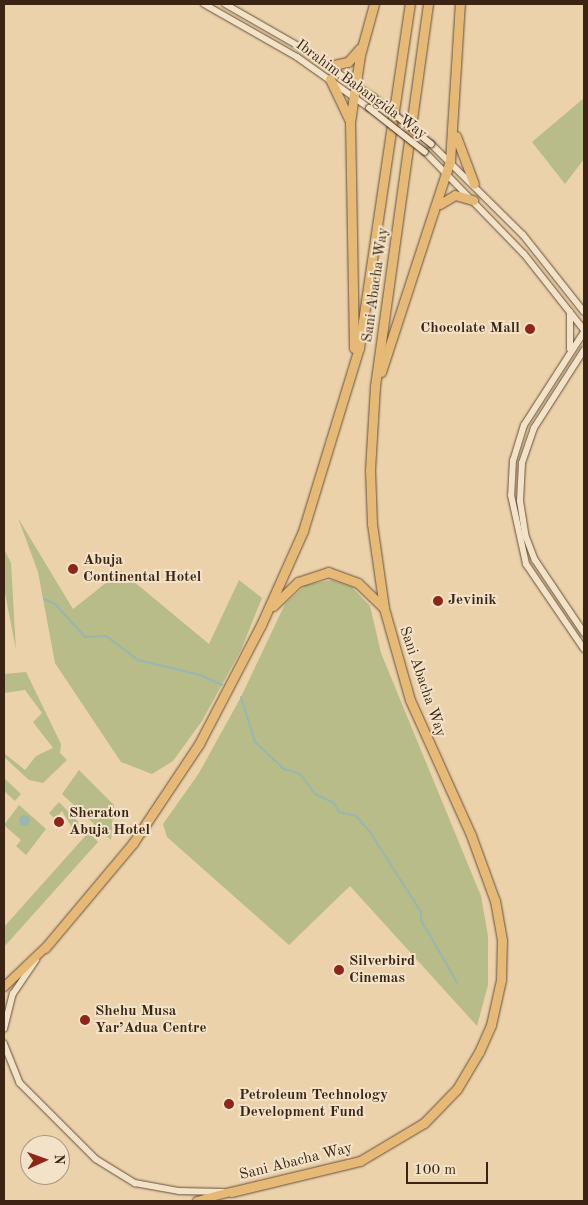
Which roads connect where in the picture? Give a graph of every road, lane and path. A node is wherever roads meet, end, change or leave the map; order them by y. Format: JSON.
{"nodes":[{"id":1,"x":204,"y":4,"type":"edge"},
{"id":2,"x":225,"y":4,"type":"edge"},
{"id":3,"x":374,"y":4,"type":"edge"},
{"id":4,"x":410,"y":4,"type":"edge"},
{"id":5,"x":428,"y":4,"type":"edge"},
{"id":6,"x":460,"y":4,"type":"edge"},
{"id":7,"x":363,"y":43,"type":"junction"},
{"id":8,"x":330,"y":66,"type":"junction"},
{"id":9,"x":330,"y":79,"type":"junction"},
{"id":10,"x":354,"y":83,"type":"junction"},
{"id":11,"x":352,"y":95,"type":"junction"},
{"id":12,"x":454,"y":121,"type":"junction"},
{"id":13,"x":350,"y":122,"type":"junction"},
{"id":14,"x":450,"y":161,"type":"junction"},
{"id":15,"x":447,"y":173,"type":"junction"},
{"id":16,"x":474,"y":184,"type":"junction"},
{"id":17,"x":473,"y":200,"type":"junction"},
{"id":18,"x":440,"y":204,"type":"junction"},
{"id":19,"x":581,"y":304,"type":"edge"},
{"id":20,"x":570,"y":310,"type":"junction"},
{"id":21,"x":584,"y":312,"type":"edge"},
{"id":22,"x":584,"y":331,"type":"edge"},
{"id":23,"x":584,"y":350,"type":"edge"},
{"id":24,"x":570,"y":352,"type":"junction"},
{"id":25,"x":584,"y":359,"type":"edge"},
{"id":26,"x":577,"y":360,"type":"junction"},
{"id":27,"x":353,"y":372,"type":"junction"},
{"id":28,"x":376,"y":386,"type":"junction"},
{"id":29,"x":384,"y":608,"type":"junction"},
{"id":30,"x":268,"y":610,"type":"junction"},
{"id":31,"x":584,"y":632,"type":"edge"},
{"id":32,"x":584,"y":649,"type":"edge"},
{"id":33,"x":45,"y":948,"type":"junction"},
{"id":34,"x":4,"y":987,"type":"edge"},
{"id":35,"x":4,"y":1029,"type":"edge"},
{"id":36,"x":4,"y":1043,"type":"edge"},
{"id":37,"x":231,"y":1192,"type":"junction"},
{"id":38,"x":197,"y":1201,"type":"edge"}],
"edges":[{"from":1,"to":9,"type":"main road","name":"Ibrahim Babangida Way"},
{"from":2,"to":8,"type":"main road","name":"Ibrahim Babangida Way"},
{"from":3,"to":7,"type":"highway"},
{"from":4,"to":27,"type":"highway","name":"Sani Abacha Way"},
{"from":5,"to":28,"type":"highway","name":"Sani Abacha Way"},
{"from":6,"to":12,"type":"highway"},
{"from":7,"to":8,"type":"highway"},
{"from":7,"to":10,"type":"highway"},
{"from":8,"to":10,"type":"main road","name":"Ibrahim Babangida Way"},
{"from":9,"to":11,"type":"main road","name":"Ibrahim Babangida Way"},
{"from":9,"to":13,"type":"highway"},
{"from":10,"to":11,"type":"highway"},
{"from":10,"to":14,"type":"main road","name":"Ibrahim Babangida Way","bridge":true},
{"from":11,"to":13,"type":"highway"},
{"from":11,"to":15,"type":"main road","name":"Ibrahim Babangida Way","bridge":true},
{"from":12,"to":14,"type":"highway"},
{"from":12,"to":16,"type":"highway"},
{"from":13,"to":27,"type":"highway"},
{"from":14,"to":15,"type":"highway"},
{"from":14,"to":16,"type":"main road","name":"Ibrahim Babangida Way"},
{"from":15,"to":17,"type":"main road","name":"Ibrahim Babangida Way"},
{"from":15,"to":18,"type":"highway"},
{"from":16,"to":19,"type":"main road","name":"Ibrahim Babangida Way"},
{"from":17,"to":18,"type":"highway"},
{"from":17,"to":20,"type":"main road","name":"Ibrahim Babangida Way"},
{"from":18,"to":28,"type":"highway"},
{"from":19,"to":21,"type":"main road","name":"Ibrahim Babangida Way"},
{"from":20,"to":22,"type":"main road","name":"Ibrahim Babangida Way"},
{"from":20,"to":24,"type":"main road"},
{"from":22,"to":24,"type":"main road"},
{"from":23,"to":26,"type":"main road"},
{"from":24,"to":32,"type":"main road"},
{"from":25,"to":26,"type":"main road"},
{"from":26,"to":31,"type":"main road"},
{"from":27,"to":30,"type":"highway","name":"Sani Abacha Way"},
{"from":28,"to":29,"type":"highway","name":"Sani Abacha Way"},
{"from":29,"to":30,"type":"highway"},
{"from":29,"to":37,"type":"highway","name":"Sani Abacha Way"},
{"from":30,"to":33,"type":"highway","name":"Sani Abacha Way"},
{"from":33,"to":34,"type":"highway"},
{"from":33,"to":35,"type":"street"},
{"from":36,"to":37,"type":"street"},
{"from":37,"to":38,"type":"highway","name":"Sani Abacha Way"}]}
